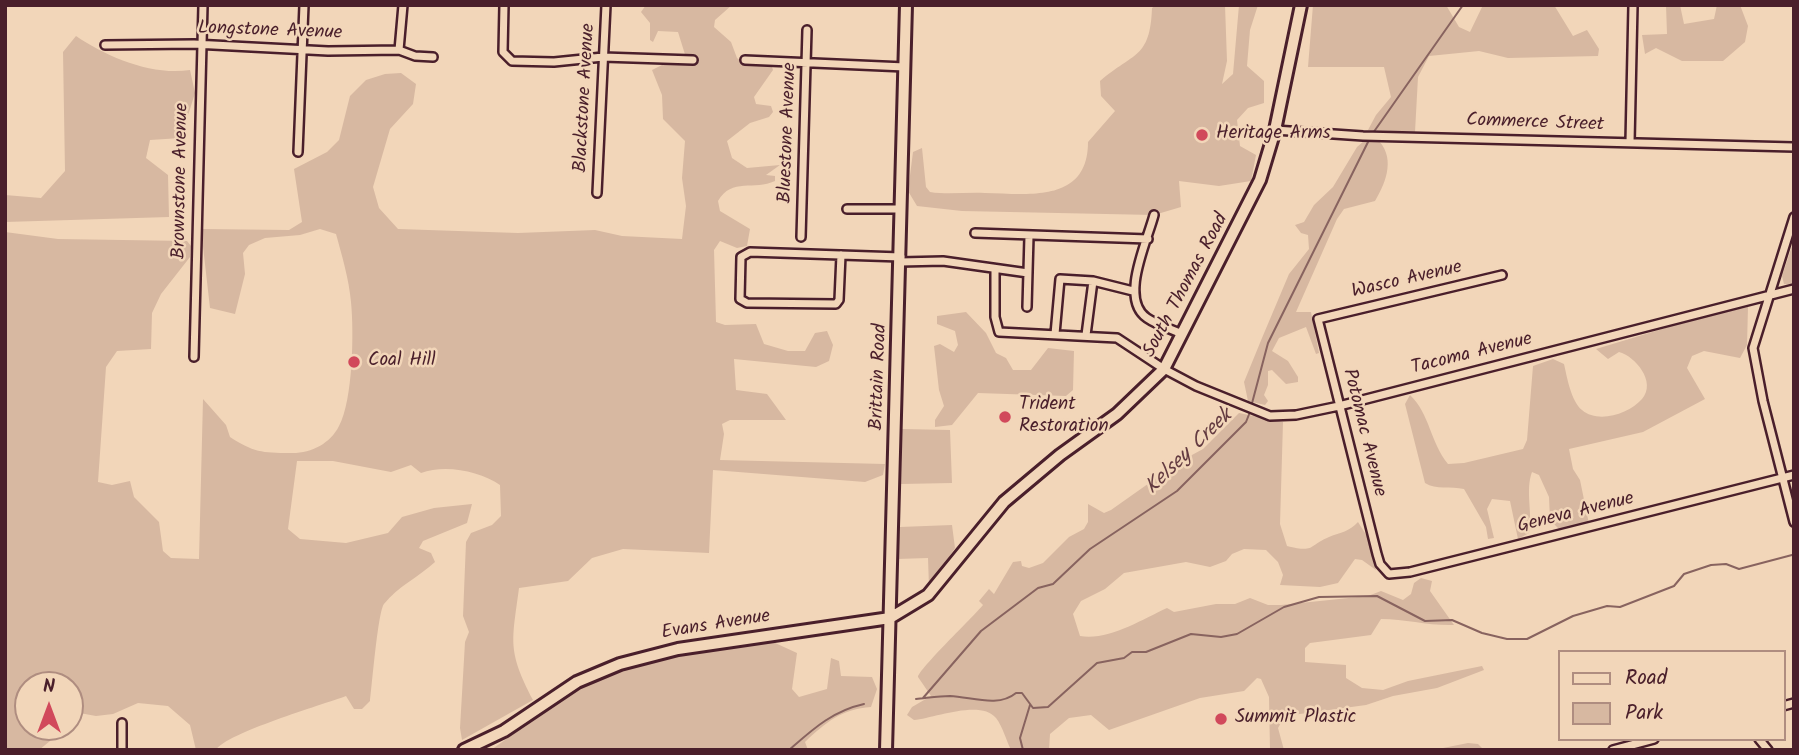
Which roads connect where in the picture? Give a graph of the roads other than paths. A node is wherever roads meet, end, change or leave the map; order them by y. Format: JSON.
{"nodes":[{"id":1,"x":203,"y":5,"type":"edge"},
{"id":2,"x":304,"y":5,"type":"edge"},
{"id":3,"x":403,"y":5,"type":"edge"},
{"id":4,"x":503,"y":5,"type":"edge"},
{"id":5,"x":606,"y":5,"type":"edge"},
{"id":6,"x":906,"y":5,"type":"edge"},
{"id":7,"x":1301,"y":5,"type":"edge"},
{"id":8,"x":1633,"y":5,"type":"edge"},
{"id":9,"x":807,"y":30,"type":"dead end"},
{"id":10,"x":105,"y":45,"type":"dead end"},
{"id":11,"x":201,"y":45,"type":"junction"},
{"id":12,"x":303,"y":49,"type":"junction"},
{"id":13,"x":399,"y":50,"type":"junction"},
{"id":14,"x":433,"y":57,"type":"dead end"},
{"id":15,"x":603,"y":57,"type":"junction"},
{"id":16,"x":693,"y":60,"type":"dead end"},
{"id":17,"x":745,"y":60,"type":"dead end"},
{"id":18,"x":807,"y":63,"type":"junction"},
{"id":19,"x":905,"y":67,"type":"junction"},
{"id":20,"x":1275,"y":130,"type":"junction"},
{"id":21,"x":1630,"y":142,"type":"junction"},
{"id":22,"x":1794,"y":147,"type":"edge"},
{"id":23,"x":298,"y":152,"type":"dead end"},
{"id":24,"x":597,"y":193,"type":"dead end"},
{"id":25,"x":846,"y":209,"type":"dead end"},
{"id":26,"x":901,"y":209,"type":"junction"},
{"id":27,"x":1154,"y":215,"type":"dead end"},
{"id":28,"x":1794,"y":217,"type":"edge"},
{"id":29,"x":975,"y":233,"type":"dead end"},
{"id":30,"x":1029,"y":236,"type":"junction"},
{"id":31,"x":801,"y":237,"type":"dead end"},
{"id":32,"x":1147,"y":239,"type":"junction"},
{"id":33,"x":841,"y":255,"type":"junction"},
{"id":34,"x":900,"y":259,"type":"junction"},
{"id":35,"x":995,"y":269,"type":"junction"},
{"id":36,"x":1028,"y":273,"type":"junction"},
{"id":37,"x":1502,"y":275,"type":"dead end"},
{"id":38,"x":1093,"y":281,"type":"junction"},
{"id":39,"x":1794,"y":289,"type":"edge"},
{"id":40,"x":1133,"y":291,"type":"junction"},
{"id":41,"x":1769,"y":296,"type":"junction"},
{"id":42,"x":1027,"y":307,"type":"dead end"},
{"id":43,"x":1318,"y":319,"type":"joint"},
{"id":44,"x":1055,"y":334,"type":"junction"},
{"id":45,"x":1182,"y":334,"type":"junction"},
{"id":46,"x":1086,"y":335,"type":"junction"},
{"id":47,"x":194,"y":357,"type":"dead end"},
{"id":48,"x":1164,"y":369,"type":"junction"},
{"id":49,"x":1339,"y":405,"type":"junction"},
{"id":50,"x":1794,"y":475,"type":"edge"},
{"id":51,"x":1782,"y":478,"type":"junction"},
{"id":52,"x":1794,"y":522,"type":"edge"},
{"id":53,"x":966,"y":546,"type":"joint"},
{"id":54,"x":1377,"y":554,"type":"joint"},
{"id":55,"x":890,"y":618,"type":"junction"},
{"id":56,"x":122,"y":723,"type":"dead end"},
{"id":57,"x":1648,"y":741,"type":"edge"},
{"id":58,"x":1645,"y":742,"type":"junction"},
{"id":59,"x":122,"y":750,"type":"edge"},
{"id":60,"x":464,"y":750,"type":"edge"},
{"id":61,"x":886,"y":750,"type":"edge"},
{"id":62,"x":1613,"y":750,"type":"edge"},
{"id":63,"x":1651,"y":750,"type":"edge"}],
"edges":[{"from":1,"to":11,"type":"street","name":"Brownstone Avenue"},
{"from":2,"to":12,"type":"street"},
{"from":3,"to":13,"type":"street"},
{"from":4,"to":15,"type":"street"},
{"from":5,"to":15,"type":"street","name":"Blackstone Avenue"},
{"from":6,"to":19,"type":"street","name":"Brittain Road"},
{"from":7,"to":20,"type":"street","name":"South Thomas Road"},
{"from":8,"to":21,"type":"street"},
{"from":9,"to":18,"type":"street","name":"Bluestone Avenue"},
{"from":10,"to":11,"type":"street","name":"Longstone Avenue"},
{"from":11,"to":12,"type":"street","name":"Longstone Avenue"},
{"from":11,"to":47,"type":"street","name":"Brownstone Avenue"},
{"from":12,"to":13,"type":"street","name":"Longstone Avenue"},
{"from":12,"to":23,"type":"street"},
{"from":13,"to":14,"type":"street","name":"Longstone Avenue"},
{"from":15,"to":16,"type":"street"},
{"from":15,"to":24,"type":"street","name":"Blackstone Avenue"},
{"from":17,"to":18,"type":"street"},
{"from":18,"to":19,"type":"street"},
{"from":18,"to":31,"type":"street","name":"Bluestone Avenue"},
{"from":19,"to":26,"type":"street","name":"Brittain Road"},
{"from":20,"to":21,"type":"street","name":"Commerce Street"},
{"from":20,"to":45,"type":"street","name":"South Thomas Road"},
{"from":21,"to":22,"type":"street","name":"Commerce Street"},
{"from":25,"to":26,"type":"street"},
{"from":26,"to":34,"type":"street","name":"Brittain Road"},
{"from":27,"to":32,"type":"street"},
{"from":28,"to":41,"type":"street"},
{"from":29,"to":30,"type":"street"},
{"from":30,"to":32,"type":"street"},
{"from":30,"to":36,"type":"street"},
{"from":32,"to":40,"type":"street"},
{"from":33,"to":33,"type":"street"},
{"from":33,"to":34,"type":"street"},
{"from":34,"to":35,"type":"street"},
{"from":34,"to":55,"type":"street","name":"Brittain Road"},
{"from":35,"to":36,"type":"street"},
{"from":35,"to":44,"type":"street","name":"Tacoma Avenue"},
{"from":36,"to":42,"type":"street"},
{"from":37,"to":43,"type":"street","name":"Wasco Avenue"},
{"from":38,"to":40,"type":"street"},
{"from":38,"to":44,"type":"street"},
{"from":38,"to":46,"type":"street"},
{"from":39,"to":41,"type":"street","name":"Tacoma Avenue"},
{"from":40,"to":45,"type":"street"},
{"from":41,"to":49,"type":"street","name":"Tacoma Avenue"},
{"from":41,"to":51,"type":"street"},
{"from":43,"to":49,"type":"street","name":"Potomac Avenue"},
{"from":44,"to":46,"type":"street","name":"Tacoma Avenue"},
{"from":45,"to":48,"type":"street","name":"South Thomas Road"},
{"from":46,"to":48,"type":"street","name":"Tacoma Avenue"},
{"from":48,"to":49,"type":"street","name":"Tacoma Avenue"},
{"from":48,"to":53,"type":"street","name":"South Thomas Road"},
{"from":49,"to":54,"type":"street","name":"Potomac Avenue"},
{"from":50,"to":51,"type":"street","name":"Geneva Avenue"},
{"from":51,"to":52,"type":"street"},
{"from":51,"to":54,"type":"street","name":"Geneva Avenue"},
{"from":53,"to":55,"type":"street","name":"Evans Avenue"},
{"from":55,"to":60,"type":"street","name":"Evans Avenue"},
{"from":55,"to":61,"type":"street","name":"Brittain Road"},
{"from":56,"to":59,"type":"street"},
{"from":57,"to":58,"type":"street"},
{"from":58,"to":62,"type":"street"},
{"from":58,"to":63,"type":"street"}]}
